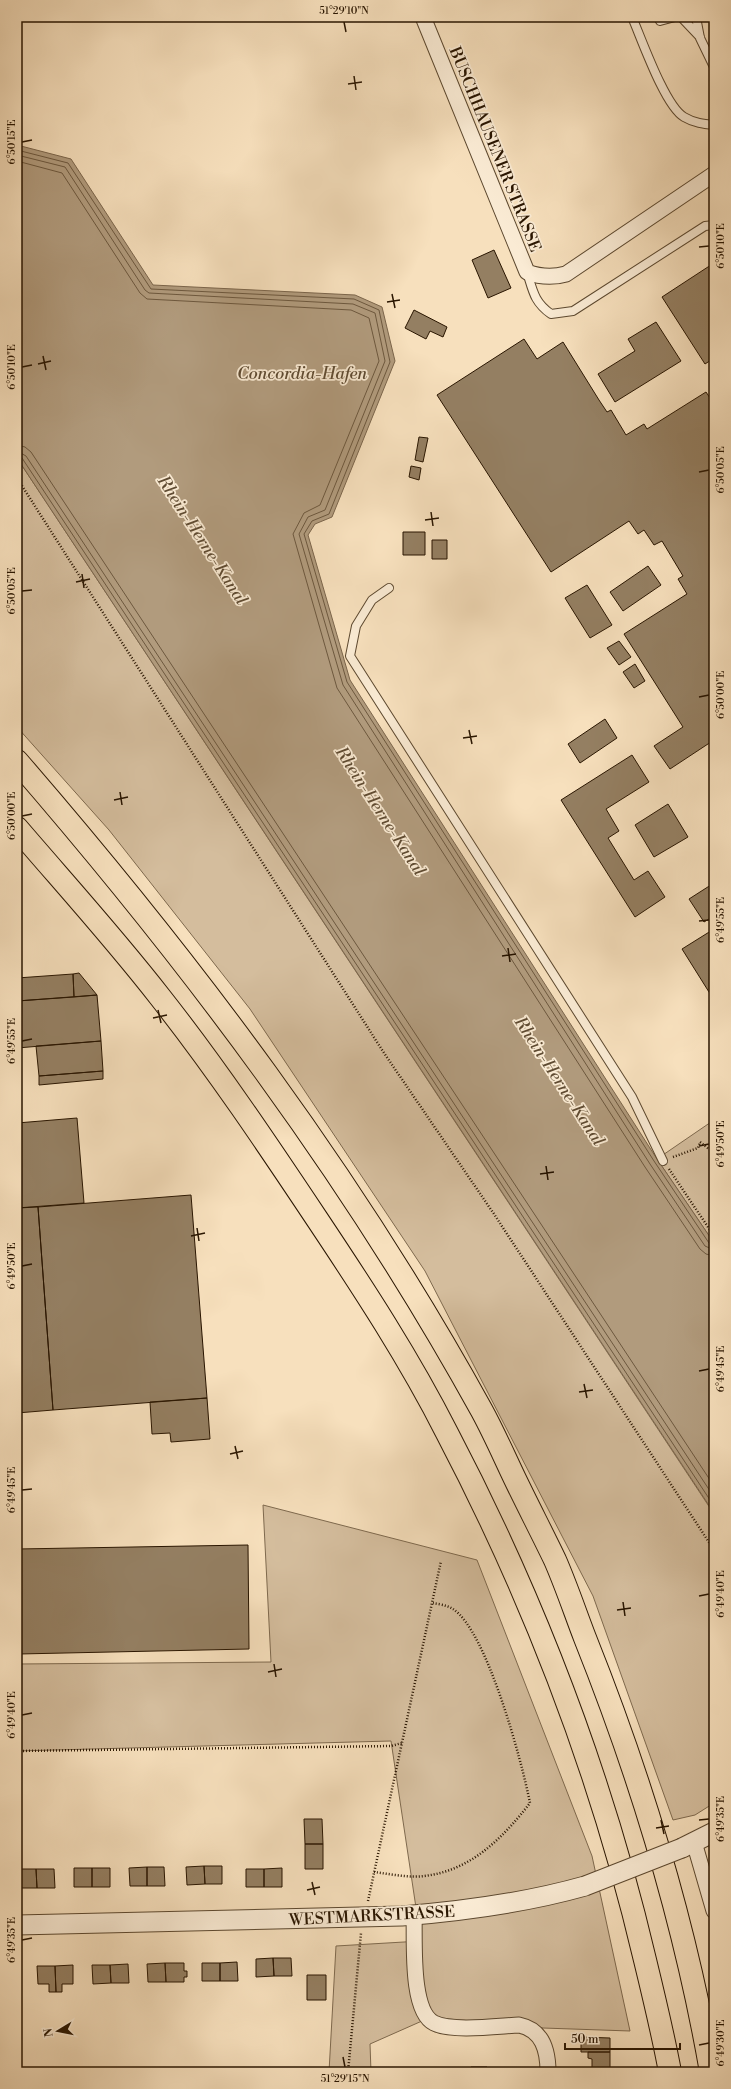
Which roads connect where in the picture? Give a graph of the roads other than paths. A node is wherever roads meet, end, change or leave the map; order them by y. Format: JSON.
{"nodes":[{"id":1,"x":422,"y":17,"type":"edge"},
{"id":2,"x":632,"y":17,"type":"edge"},
{"id":3,"x":658,"y":17,"type":"edge"},
{"id":4,"x":675,"y":17,"type":"edge"},
{"id":5,"x":681,"y":17,"type":"edge"},
{"id":6,"x":696,"y":17,"type":"edge"},
{"id":7,"x":700,"y":38,"type":"junction"},
{"id":8,"x":714,"y":67,"type":"edge"},
{"id":9,"x":714,"y":125,"type":"edge"},
{"id":10,"x":714,"y":174,"type":"edge"},
{"id":11,"x":714,"y":225,"type":"edge"},
{"id":12,"x":526,"y":272,"type":"junction"},
{"id":13,"x":390,"y":588,"type":"dead end"},
{"id":14,"x":17,"y":761,"type":"edge"},
{"id":15,"x":17,"y":828,"type":"edge"},
{"id":16,"x":663,"y":1161,"type":"road end"},
{"id":17,"x":714,"y":1832,"type":"edge"},
{"id":18,"x":688,"y":1845,"type":"junction"},
{"id":19,"x":714,"y":1910,"type":"edge"},
{"id":20,"x":414,"y":1915,"type":"junction"},
{"id":21,"x":17,"y":1925,"type":"edge"},
{"id":22,"x":548,"y":2072,"type":"edge"},
{"id":23,"x":670,"y":2072,"type":"edge"},
{"id":24,"x":711,"y":2072,"type":"edge"}],
"edges":[{"from":1,"to":12,"type":"street","name":"BUSCHHAUSENER STRASSE"},
{"from":2,"to":9,"type":"lane"},
{"from":3,"to":4,"type":"lane"},
{"from":5,"to":7,"type":"lane"},
{"from":6,"to":7,"type":"lane"},
{"from":7,"to":8,"type":"lane"},
{"from":10,"to":12,"type":"street"},
{"from":11,"to":12,"type":"lane"},
{"from":13,"to":16,"type":"lane"},
{"from":14,"to":24,"type":"highway"},
{"from":15,"to":23,"type":"highway"},
{"from":17,"to":18,"type":"street","name":"WESTMARKSTRASSE"},
{"from":18,"to":19,"type":"street"},
{"from":18,"to":20,"type":"street","name":"WESTMARKSTRASSE","bridge":true},
{"from":20,"to":21,"type":"street","name":"WESTMARKSTRASSE"},
{"from":20,"to":22,"type":"street"}]}
